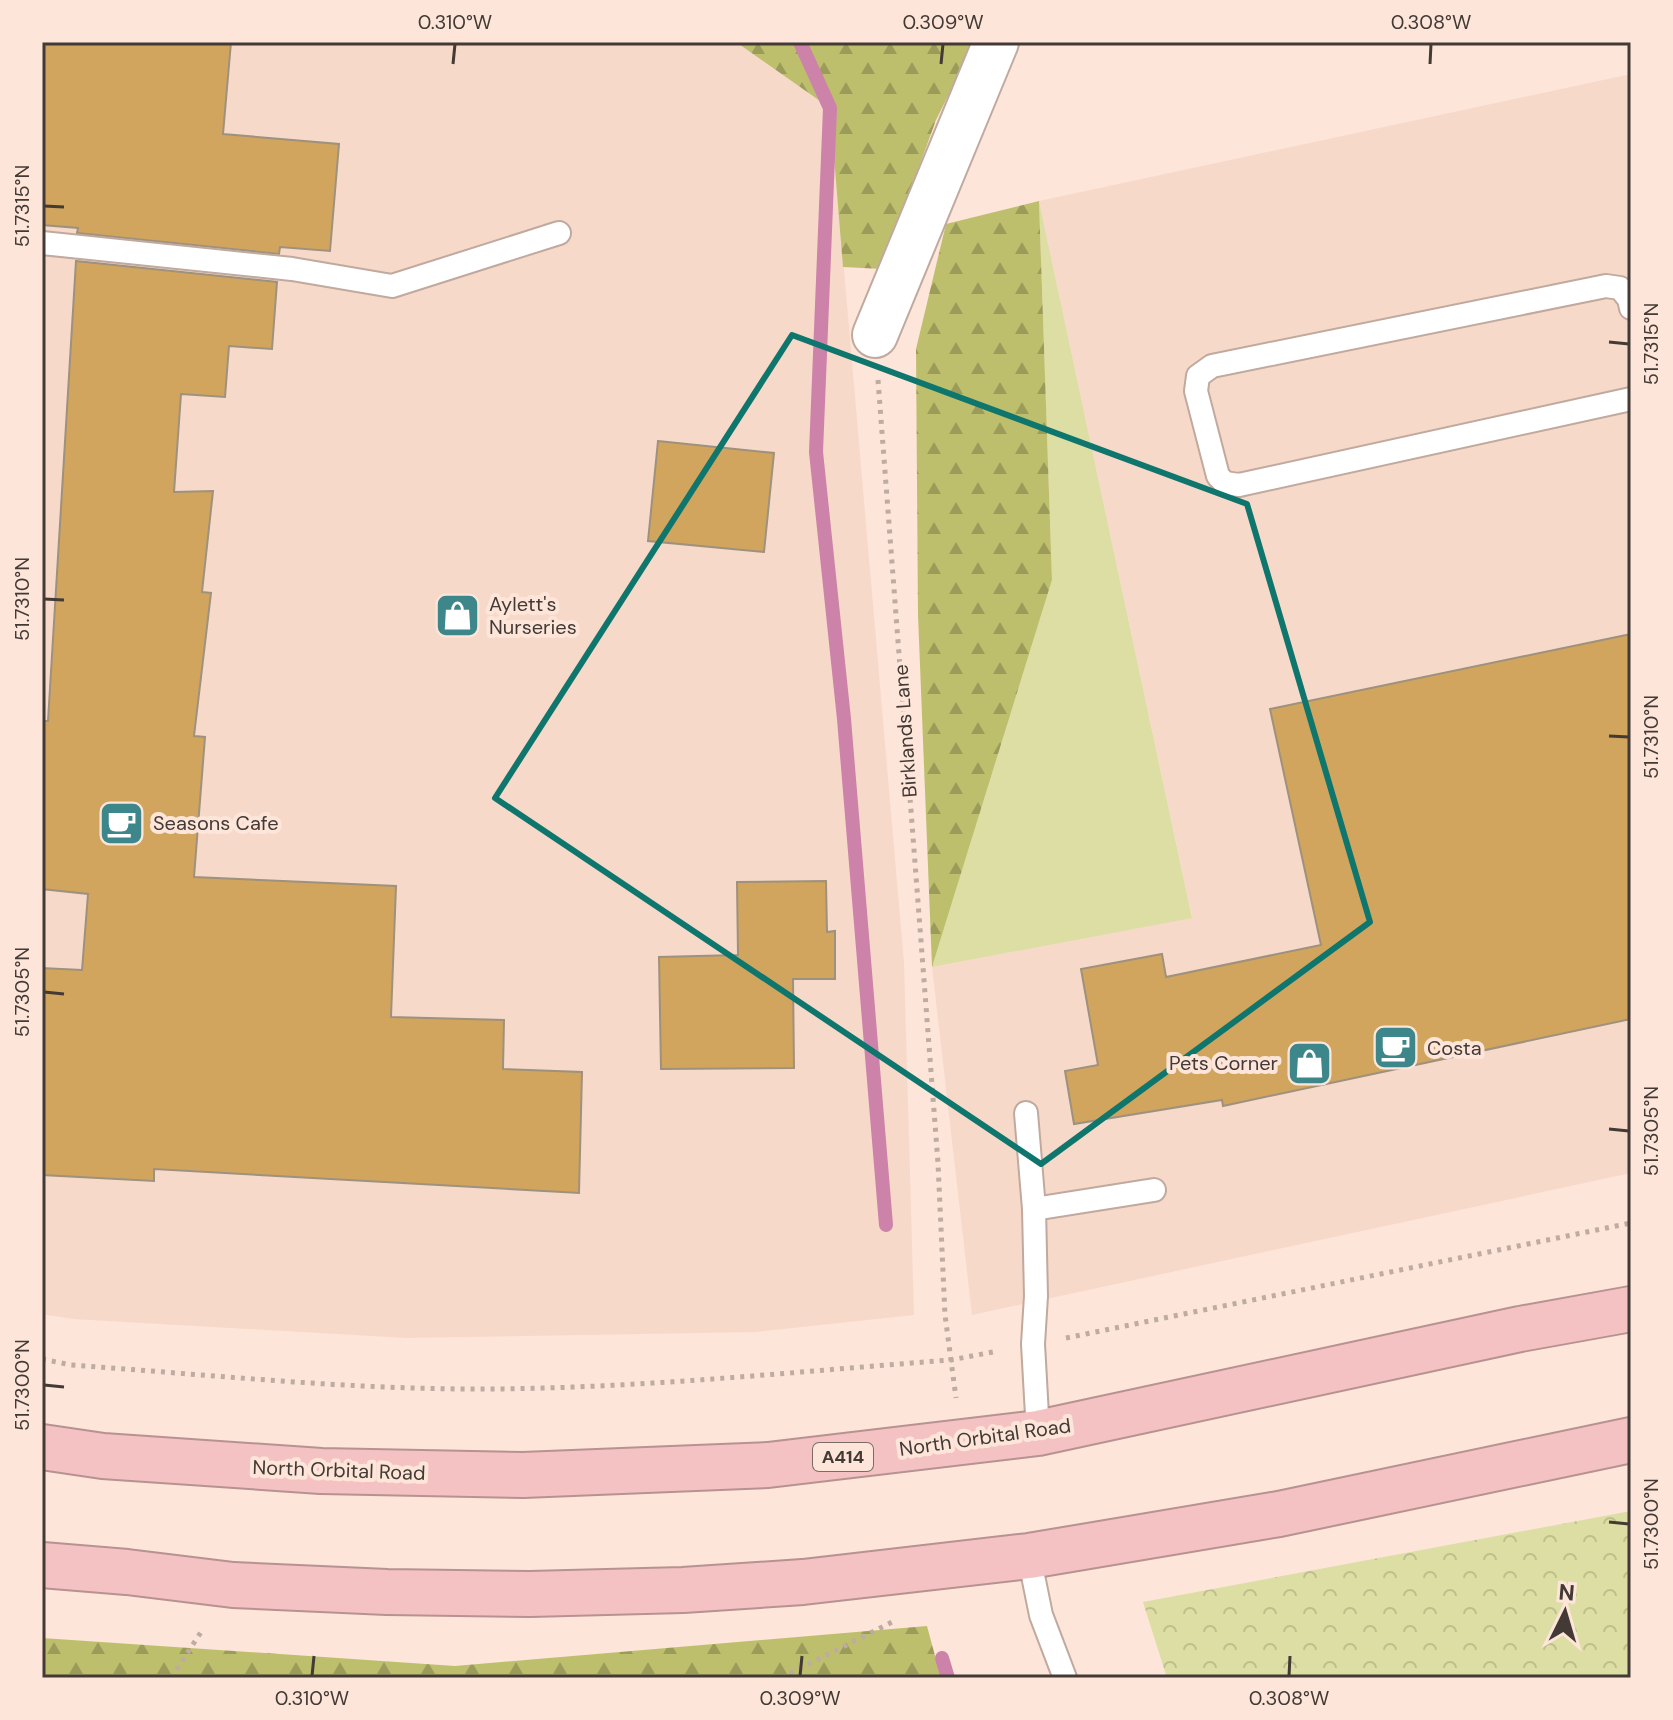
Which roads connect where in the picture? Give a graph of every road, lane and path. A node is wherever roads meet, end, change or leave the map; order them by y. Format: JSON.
{"nodes":[{"id":1,"x":996,"y":42,"type":"edge"},
{"id":2,"x":559,"y":233,"type":"dead end"},
{"id":3,"x":42,"y":243,"type":"edge"},
{"id":4,"x":1631,"y":308,"type":"edge"},
{"id":5,"x":875,"y":335,"type":"joint"},
{"id":6,"x":1631,"y":399,"type":"edge"},
{"id":7,"x":1026,"y":1113,"type":"dead end"},
{"id":8,"x":1154,"y":1190,"type":"dead end"},
{"id":9,"x":1034,"y":1209,"type":"junction"},
{"id":10,"x":1631,"y":1223,"type":"edge"},
{"id":11,"x":1631,"y":1309,"type":"edge"},
{"id":12,"x":1033,"y":1344,"type":"junction"},
{"id":13,"x":42,"y":1359,"type":"edge"},
{"id":14,"x":951,"y":1360,"type":"junction"},
{"id":15,"x":1038,"y":1433,"type":"junction"},
{"id":16,"x":1631,"y":1440,"type":"edge"},
{"id":17,"x":961,"y":1443,"type":"junction"},
{"id":18,"x":42,"y":1447,"type":"edge"},
{"id":19,"x":1029,"y":1556,"type":"junction"},
{"id":20,"x":42,"y":1565,"type":"edge"},
{"id":21,"x":896,"y":1620,"type":"dead end"},
{"id":22,"x":781,"y":1678,"type":"edge"},
{"id":23,"x":1065,"y":1678,"type":"edge"}],
"edges":[{"from":1,"to":5,"type":"street"},
{"from":2,"to":3,"type":"lane"},
{"from":4,"to":6,"type":"lane"},
{"from":5,"to":14,"type":"path","name":"Birklands Lane"},
{"from":7,"to":9,"type":"lane"},
{"from":8,"to":9,"type":"lane"},
{"from":9,"to":12,"type":"lane"},
{"from":10,"to":12,"type":"path"},
{"from":11,"to":15,"type":"highway","name":"North Orbital Road","number":"A414"},
{"from":12,"to":14,"type":"path"},
{"from":12,"to":15,"type":"lane"},
{"from":13,"to":14,"type":"path"},
{"from":14,"to":17,"type":"path","name":"Birklands Lane"},
{"from":15,"to":17,"type":"highway","name":"North Orbital Road","number":"A414"},
{"from":16,"to":19,"type":"highway"},
{"from":17,"to":18,"type":"highway","name":"North Orbital Road","number":"A414"},
{"from":19,"to":20,"type":"highway"},
{"from":19,"to":23,"type":"lane"},
{"from":21,"to":22,"type":"path"}]}
